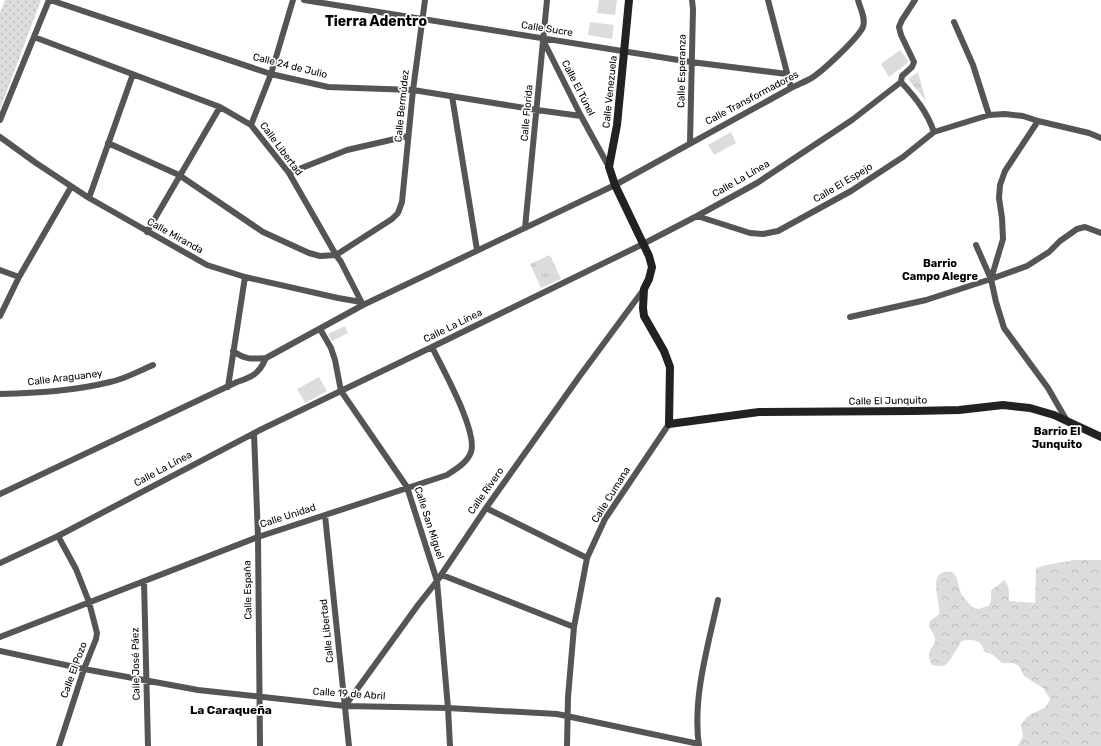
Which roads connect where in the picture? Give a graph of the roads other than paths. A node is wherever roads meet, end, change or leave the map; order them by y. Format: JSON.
{"nodes":[{"id":1,"x":49,"y":0,"type":"edge"},
{"id":2,"x":293,"y":0,"type":"edge"},
{"id":3,"x":304,"y":0,"type":"edge"},
{"id":4,"x":425,"y":0,"type":"edge"},
{"id":5,"x":547,"y":0,"type":"edge"},
{"id":6,"x":629,"y":0,"type":"edge"},
{"id":7,"x":692,"y":0,"type":"edge"},
{"id":8,"x":768,"y":0,"type":"edge"},
{"id":9,"x":858,"y":0,"type":"edge"},
{"id":10,"x":915,"y":0,"type":"edge"},
{"id":11,"x":423,"y":19,"type":"junction"},
{"id":12,"x":954,"y":22,"type":"dead end"},
{"id":13,"x":34,"y":37,"type":"junction"},
{"id":14,"x":543,"y":39,"type":"junction"},
{"id":15,"x":624,"y":50,"type":"junction"},
{"id":16,"x":691,"y":62,"type":"junction"},
{"id":17,"x":133,"y":74,"type":"junction"},
{"id":18,"x":271,"y":74,"type":"junction"},
{"id":19,"x":787,"y":74,"type":"junction"},
{"id":20,"x":901,"y":82,"type":"junction"},
{"id":21,"x":791,"y":88,"type":"junction"},
{"id":22,"x":413,"y":90,"type":"junction"},
{"id":23,"x":452,"y":96,"type":"junction"},
{"id":24,"x":220,"y":107,"type":"junction"},
{"id":25,"x":537,"y":110,"type":"junction"},
{"id":26,"x":989,"y":115,"type":"junction"},
{"id":27,"x":581,"y":116,"type":"junction"},
{"id":28,"x":0,"y":120,"type":"edge"},
{"id":29,"x":1038,"y":121,"type":"junction"},
{"id":30,"x":251,"y":125,"type":"junction"},
{"id":31,"x":934,"y":132,"type":"junction"},
{"id":32,"x":408,"y":136,"type":"junction"},
{"id":33,"x":0,"y":137,"type":"edge"},
{"id":34,"x":1101,"y":138,"type":"edge"},
{"id":35,"x":690,"y":142,"type":"junction"},
{"id":36,"x":108,"y":143,"type":"junction"},
{"id":37,"x":609,"y":167,"type":"junction"},
{"id":38,"x":289,"y":173,"type":"junction"},
{"id":39,"x":179,"y":175,"type":"junction"},
{"id":40,"x":615,"y":185,"type":"junction"},
{"id":41,"x":71,"y":187,"type":"junction"},
{"id":42,"x":89,"y":198,"type":"junction"},
{"id":43,"x":697,"y":216,"type":"junction"},
{"id":44,"x":525,"y":228,"type":"junction"},
{"id":45,"x":147,"y":232,"type":"junction"},
{"id":46,"x":1101,"y":233,"type":"edge"},
{"id":47,"x":643,"y":244,"type":"junction"},
{"id":48,"x":976,"y":245,"type":"dead end"},
{"id":49,"x":477,"y":250,"type":"junction"},
{"id":50,"x":336,"y":255,"type":"junction"},
{"id":51,"x":0,"y":270,"type":"edge"},
{"id":52,"x":19,"y":277,"type":"junction"},
{"id":53,"x":245,"y":277,"type":"junction"},
{"id":54,"x":991,"y":279,"type":"junction"},
{"id":55,"x":644,"y":289,"type":"junction"},
{"id":56,"x":362,"y":303,"type":"junction"},
{"id":57,"x":0,"y":316,"type":"edge"},
{"id":58,"x":850,"y":317,"type":"dead end"},
{"id":59,"x":320,"y":329,"type":"junction"},
{"id":60,"x":432,"y":347,"type":"junction"},
{"id":61,"x":233,"y":351,"type":"junction"},
{"id":62,"x":266,"y":358,"type":"junction"},
{"id":63,"x":153,"y":365,"type":"dead end"},
{"id":64,"x":228,"y":387,"type":"junction"},
{"id":65,"x":341,"y":391,"type":"junction"},
{"id":66,"x":0,"y":394,"type":"edge"},
{"id":67,"x":1067,"y":421,"type":"junction"},
{"id":68,"x":669,"y":424,"type":"junction"},
{"id":69,"x":254,"y":433,"type":"junction"},
{"id":70,"x":1101,"y":437,"type":"edge"},
{"id":71,"x":407,"y":487,"type":"junction"},
{"id":72,"x":0,"y":494,"type":"edge"},
{"id":73,"x":486,"y":508,"type":"junction"},
{"id":74,"x":324,"y":515,"type":"junction"},
{"id":75,"x":58,"y":536,"type":"junction"},
{"id":76,"x":258,"y":537,"type":"junction"},
{"id":77,"x":588,"y":558,"type":"junction"},
{"id":78,"x":0,"y":563,"type":"edge"},
{"id":79,"x":442,"y":575,"type":"junction"},
{"id":80,"x":144,"y":581,"type":"junction"},
{"id":81,"x":437,"y":581,"type":"junction"},
{"id":82,"x":718,"y":600,"type":"dead end"},
{"id":83,"x":89,"y":602,"type":"junction"},
{"id":84,"x":574,"y":627,"type":"junction"},
{"id":85,"x":0,"y":637,"type":"edge"},
{"id":86,"x":0,"y":651,"type":"edge"},
{"id":87,"x":84,"y":669,"type":"junction"},
{"id":88,"x":147,"y":681,"type":"junction"},
{"id":89,"x":260,"y":696,"type":"junction"},
{"id":90,"x":346,"y":706,"type":"junction"},
{"id":91,"x":448,"y":708,"type":"junction"},
{"id":92,"x":568,"y":717,"type":"junction"},
{"id":93,"x":699,"y":745,"type":"edge"},
{"id":94,"x":59,"y":746,"type":"edge"},
{"id":95,"x":148,"y":746,"type":"edge"},
{"id":96,"x":260,"y":746,"type":"edge"},
{"id":97,"x":349,"y":746,"type":"edge"},
{"id":98,"x":450,"y":746,"type":"edge"},
{"id":99,"x":567,"y":746,"type":"edge"}],
"edges":[{"from":1,"to":13,"type":"street"},
{"from":1,"to":18,"type":"street","name":"Calle 24 de Julio"},
{"from":2,"to":18,"type":"street"},
{"from":3,"to":11,"type":"street","name":"Calle Sucre"},
{"from":4,"to":11,"type":"street","name":"Calle Bermúdez"},
{"from":5,"to":14,"type":"street","name":"Calle Florida"},
{"from":6,"to":15,"type":"street","name":"Calle Venezuela"},
{"from":7,"to":16,"type":"street","name":"Calle Esperanza"},
{"from":8,"to":19,"type":"street"},
{"from":9,"to":21,"type":"street","name":"Calle Transformadores"},
{"from":10,"to":20,"type":"street","name":"Calle La Línea"},
{"from":11,"to":14,"type":"street","name":"Calle Sucre"},
{"from":11,"to":22,"type":"street","name":"Calle Bermúdez"},
{"from":12,"to":26,"type":"street"},
{"from":13,"to":17,"type":"street","name":"Calle Libertad"},
{"from":13,"to":28,"type":"street"},
{"from":14,"to":15,"type":"street","name":"Calle Sucre"},
{"from":14,"to":25,"type":"street","name":"Calle Florida"},
{"from":14,"to":27,"type":"street","name":"Calle El Túnel"},
{"from":15,"to":16,"type":"street","name":"Calle Sucre"},
{"from":15,"to":37,"type":"street","name":"Calle Venezuela"},
{"from":16,"to":19,"type":"street","name":"Calle Sucre"},
{"from":16,"to":35,"type":"street","name":"Calle Esperanza"},
{"from":17,"to":24,"type":"street","name":"Calle Libertad"},
{"from":17,"to":36,"type":"street"},
{"from":18,"to":22,"type":"street","name":"Calle 24 de Julio"},
{"from":18,"to":30,"type":"street"},
{"from":19,"to":21,"type":"street"},
{"from":20,"to":31,"type":"street"},
{"from":20,"to":43,"type":"street","name":"Calle La Línea"},
{"from":21,"to":35,"type":"street","name":"Calle Transformadores"},
{"from":22,"to":23,"type":"street","name":"Calle 24 de Julio"},
{"from":22,"to":32,"type":"street","name":"Calle Bermúdez"},
{"from":23,"to":25,"type":"street","name":"Calle 24 de Julio"},
{"from":23,"to":49,"type":"street"},
{"from":24,"to":30,"type":"street","name":"Calle Libertad"},
{"from":24,"to":39,"type":"street"},
{"from":25,"to":27,"type":"street","name":"Calle 24 de Julio"},
{"from":25,"to":44,"type":"street","name":"Calle Florida"},
{"from":26,"to":29,"type":"street"},
{"from":26,"to":31,"type":"street"},
{"from":27,"to":37,"type":"street","name":"Calle El Túnel"},
{"from":29,"to":34,"type":"street"},
{"from":29,"to":54,"type":"street"},
{"from":30,"to":38,"type":"street","name":"Calle Libertad"},
{"from":31,"to":43,"type":"street","name":"Calle El Espejo"},
{"from":32,"to":38,"type":"street"},
{"from":32,"to":50,"type":"street","name":"Calle Bermúdez"},
{"from":33,"to":41,"type":"street","name":"Calle Miranda"},
{"from":35,"to":40,"type":"street","name":"Calle Transformadores"},
{"from":36,"to":39,"type":"street"},
{"from":36,"to":42,"type":"street"},
{"from":37,"to":40,"type":"street","name":"Calle Venezuela"},
{"from":38,"to":50,"type":"street","name":"Calle Libertad"},
{"from":39,"to":45,"type":"street"},
{"from":39,"to":50,"type":"street"},
{"from":40,"to":44,"type":"street"},
{"from":40,"to":47,"type":"street","name":"Calle Venezuela"},
{"from":41,"to":42,"type":"street","name":"Calle Miranda"},
{"from":41,"to":52,"type":"street"},
{"from":42,"to":45,"type":"street","name":"Calle Miranda"},
{"from":43,"to":47,"type":"street","name":"Calle La Línea"},
{"from":44,"to":49,"type":"street"},
{"from":45,"to":53,"type":"street","name":"Calle Miranda"},
{"from":46,"to":54,"type":"street"},
{"from":47,"to":55,"type":"street","name":"Calle Venezuela"},
{"from":47,"to":60,"type":"street","name":"Calle La Línea"},
{"from":48,"to":54,"type":"street"},
{"from":49,"to":56,"type":"street"},
{"from":50,"to":56,"type":"street","name":"Calle Libertad"},
{"from":51,"to":52,"type":"street"},
{"from":52,"to":57,"type":"street"},
{"from":53,"to":56,"type":"street","name":"Calle Miranda"},
{"from":53,"to":61,"type":"street"},
{"from":54,"to":58,"type":"street"},
{"from":54,"to":67,"type":"street"},
{"from":55,"to":68,"type":"street"},
{"from":55,"to":73,"type":"street","name":"Calle Rivero"},
{"from":56,"to":59,"type":"street"},
{"from":59,"to":62,"type":"street"},
{"from":59,"to":65,"type":"street","name":"Calle San Miguel"},
{"from":60,"to":65,"type":"street","name":"Calle La Línea"},
{"from":60,"to":71,"type":"street","name":"Calle Unidad"},
{"from":61,"to":62,"type":"street"},
{"from":61,"to":64,"type":"street"},
{"from":62,"to":64,"type":"street"},
{"from":63,"to":66,"type":"street","name":"Calle Araguaney"},
{"from":64,"to":72,"type":"street"},
{"from":65,"to":69,"type":"street","name":"Calle La Línea"},
{"from":65,"to":71,"type":"street","name":"Calle San Miguel"},
{"from":67,"to":68,"type":"street","name":"Calle El Junquito"},
{"from":67,"to":70,"type":"street","name":"Calle El Junquito"},
{"from":68,"to":77,"type":"street","name":"Calle Cumana"},
{"from":69,"to":75,"type":"street","name":"Calle La Línea"},
{"from":69,"to":76,"type":"street","name":"Calle España"},
{"from":71,"to":74,"type":"street","name":"Calle Unidad"},
{"from":71,"to":81,"type":"street","name":"Calle San Miguel"},
{"from":73,"to":77,"type":"street"},
{"from":73,"to":79,"type":"street","name":"Calle Rivero"},
{"from":74,"to":76,"type":"street","name":"Calle Unidad"},
{"from":74,"to":90,"type":"street","name":"Calle Libertad"},
{"from":75,"to":78,"type":"street","name":"Calle La Línea"},
{"from":75,"to":83,"type":"street","name":"Calle El Pozo"},
{"from":76,"to":80,"type":"street","name":"Calle Unidad"},
{"from":76,"to":89,"type":"street","name":"Calle España"},
{"from":77,"to":84,"type":"street","name":"Calle Cumana"},
{"from":79,"to":81,"type":"street","name":"Calle Rivero"},
{"from":79,"to":84,"type":"street"},
{"from":80,"to":83,"type":"street","name":"Calle Unidad"},
{"from":80,"to":88,"type":"street","name":"Calle José Páez"},
{"from":81,"to":90,"type":"street","name":"Calle Rivero"},
{"from":81,"to":91,"type":"street","name":"Calle San Miguel"},
{"from":82,"to":93,"type":"street"},
{"from":83,"to":85,"type":"street","name":"Calle Unidad"},
{"from":83,"to":87,"type":"street","name":"Calle El Pozo"},
{"from":84,"to":92,"type":"street","name":"Calle Cumana"},
{"from":86,"to":87,"type":"street","name":"Calle 19 de Abril"},
{"from":87,"to":88,"type":"street","name":"Calle 19 de Abril"},
{"from":87,"to":94,"type":"street","name":"Calle El Pozo"},
{"from":88,"to":89,"type":"street","name":"Calle 19 de Abril"},
{"from":88,"to":95,"type":"street","name":"Calle José Páez"},
{"from":89,"to":90,"type":"street","name":"Calle 19 de Abril"},
{"from":89,"to":96,"type":"street","name":"Calle España"},
{"from":90,"to":91,"type":"street","name":"Calle 19 de Abril"},
{"from":90,"to":97,"type":"street","name":"Calle Libertad"},
{"from":91,"to":92,"type":"street","name":"Calle 19 de Abril"},
{"from":91,"to":98,"type":"street","name":"Calle San Miguel"},
{"from":92,"to":93,"type":"street","name":"Calle 19 de Abril"},
{"from":92,"to":99,"type":"street","name":"Calle Cumana"}]}
